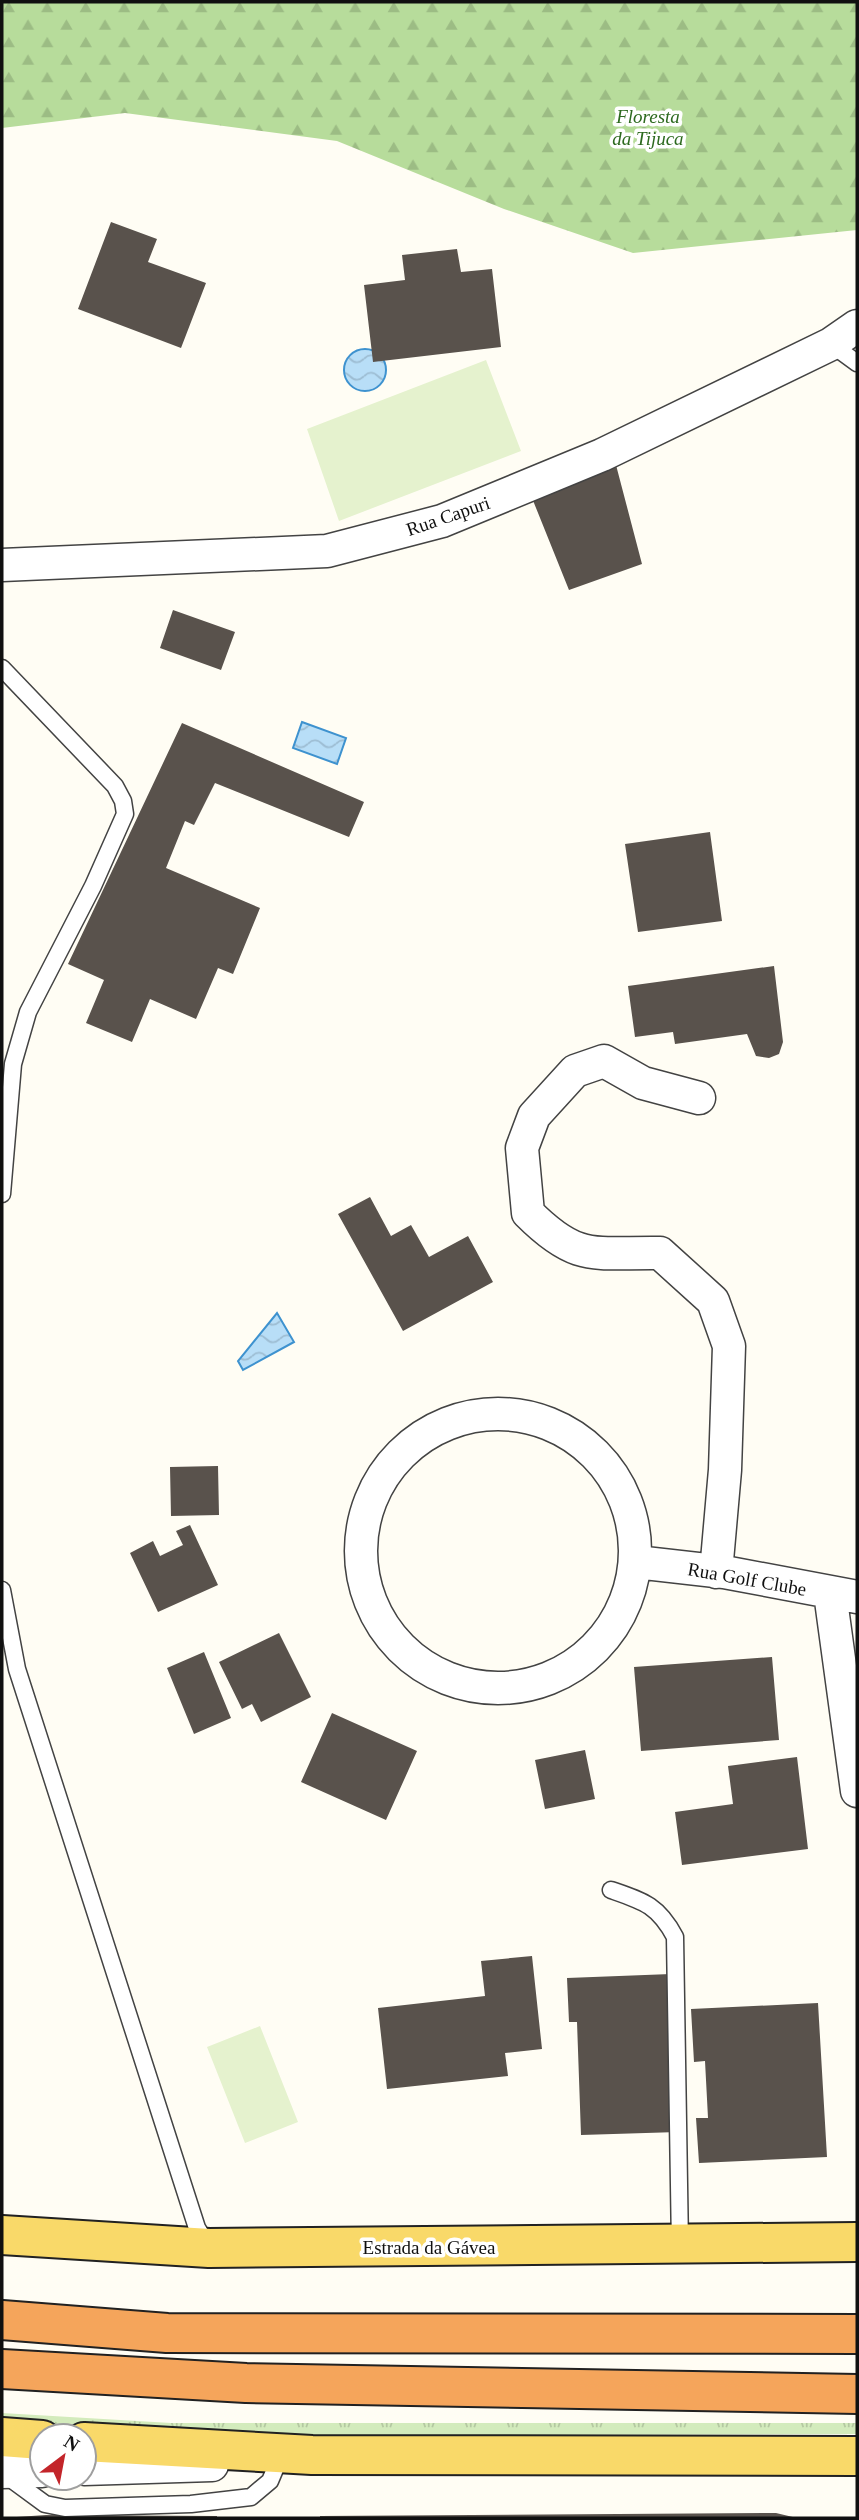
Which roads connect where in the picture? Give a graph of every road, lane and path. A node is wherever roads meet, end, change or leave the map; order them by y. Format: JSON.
{"nodes":[{"id":1,"x":857,"y":326,"type":"edge"},
{"id":2,"x":831,"y":344,"type":"junction"},
{"id":3,"x":857,"y":363,"type":"edge"},
{"id":4,"x":2,"y":565,"type":"edge"},
{"id":5,"x":2,"y":668,"type":"edge"},
{"id":6,"x":699,"y":1098,"type":"dead end"},
{"id":7,"x":2,"y":1194,"type":"edge"},
{"id":8,"x":636,"y":1562,"type":"junction"},
{"id":9,"x":716,"y":1572,"type":"junction"},
{"id":10,"x":2,"y":1590,"type":"edge"},
{"id":11,"x":844,"y":1595,"type":"edge"},
{"id":12,"x":857,"y":1791,"type":"edge"},
{"id":13,"x":611,"y":1890,"type":"dead end"},
{"id":14,"x":2,"y":2235,"type":"edge"},
{"id":15,"x":857,"y":2242,"type":"edge"},
{"id":16,"x":680,"y":2246,"type":"junction"},
{"id":17,"x":209,"y":2248,"type":"junction"},
{"id":18,"x":2,"y":2320,"type":"edge"},
{"id":19,"x":857,"y":2334,"type":"edge"},
{"id":20,"x":2,"y":2369,"type":"edge"},
{"id":21,"x":857,"y":2394,"type":"edge"},
{"id":22,"x":2,"y":2438,"type":"edge"},
{"id":23,"x":28,"y":2439,"type":"edge"},
{"id":24,"x":98,"y":2443,"type":"edge"},
{"id":25,"x":857,"y":2456,"type":"edge"},
{"id":26,"x":818,"y":2457,"type":"junction"},
{"id":27,"x":295,"y":2459,"type":"junction"},
{"id":28,"x":98,"y":2468,"type":"edge"},
{"id":29,"x":28,"y":2471,"type":"edge"},
{"id":30,"x":2,"y":2472,"type":"edge"},
{"id":31,"x":857,"y":2474,"type":"edge"}],
"edges":[{"from":1,"to":2,"type":"street","name":"Rua Capuri"},
{"from":2,"to":3,"type":"lane"},
{"from":2,"to":4,"type":"street","name":"Rua Capuri"},
{"from":5,"to":7,"type":"lane"},
{"from":6,"to":9,"type":"street"},
{"from":8,"to":8,"type":"street"},
{"from":8,"to":9,"type":"street","name":"Rua Golf Clube"},
{"from":9,"to":11,"type":"street","name":"Rua Golf Clube"},
{"from":10,"to":17,"type":"lane"},
{"from":11,"to":12,"type":"street"},
{"from":13,"to":16,"type":"lane"},
{"from":14,"to":17,"type":"main road","name":"Estrada da Gávea"},
{"from":15,"to":16,"type":"main road","name":"Estrada da Gávea"},
{"from":16,"to":17,"type":"main road","name":"Estrada da Gávea"},
{"from":18,"to":19,"type":"highway"},
{"from":20,"to":21,"type":"highway"},
{"from":22,"to":23,"type":"main road"},
{"from":24,"to":27,"type":"main road"},
{"from":25,"to":26,"type":"main road"},
{"from":26,"to":27,"type":"main road"},
{"from":26,"to":31,"type":"street"},
{"from":27,"to":28,"type":"street"},
{"from":27,"to":30,"type":"lane"},
{"from":29,"to":30,"type":"street"}]}
